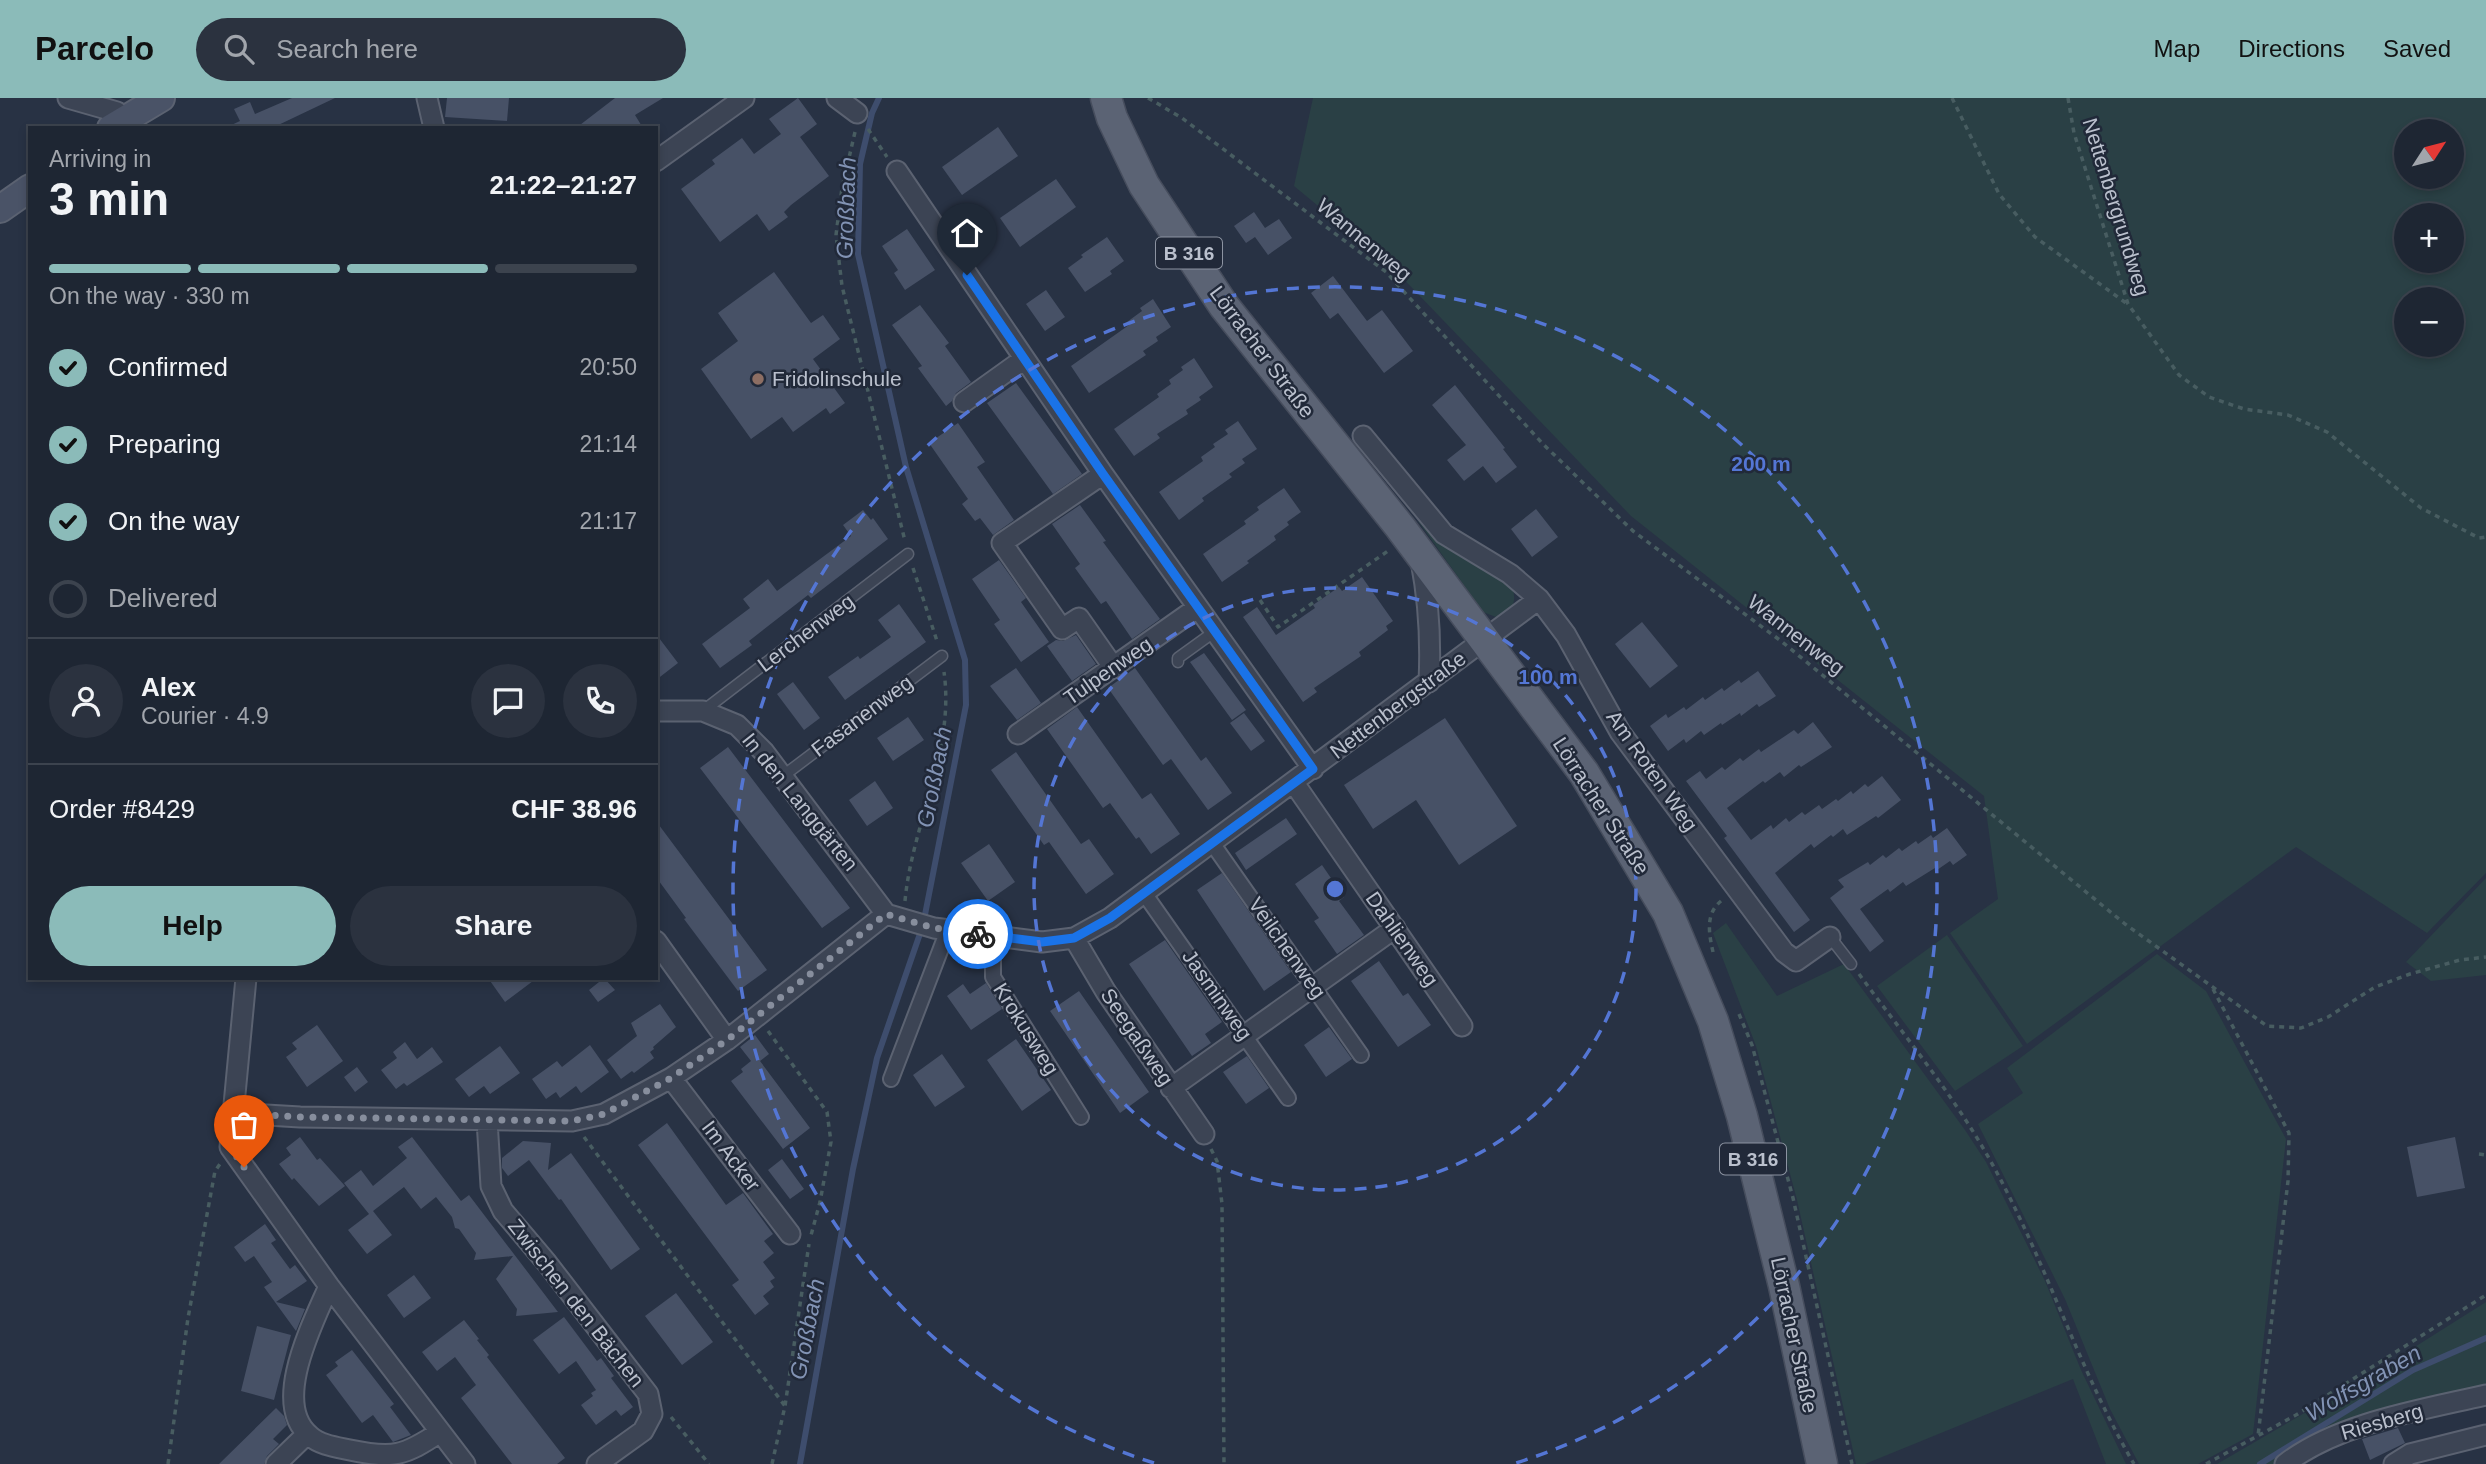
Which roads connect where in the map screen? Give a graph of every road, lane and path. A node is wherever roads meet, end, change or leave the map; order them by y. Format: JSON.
{"nodes":[{"id":1,"x":68,"y":98,"type":"edge"},
{"id":2,"x":161,"y":98,"type":"edge"},
{"id":3,"x":426,"y":98,"type":"edge"},
{"id":4,"x":744,"y":98,"type":"edge"},
{"id":5,"x":837,"y":98,"type":"edge"},
{"id":6,"x":1106,"y":98,"type":"edge"},
{"id":7,"x":1148,"y":98,"type":"edge"},
{"id":8,"x":1952,"y":98,"type":"edge"},
{"id":9,"x":2068,"y":98,"type":"edge"},
{"id":10,"x":857,"y":113,"type":"joint"},
{"id":11,"x":117,"y":124,"type":"edge"},
{"id":12,"x":433,"y":126,"type":"edge"},
{"id":13,"x":871,"y":134,"type":"dead end"},
{"id":14,"x":658,"y":160,"type":"edge"},
{"id":15,"x":897,"y":172,"type":"joint"},
{"id":16,"x":28,"y":189,"type":"edge"},
{"id":17,"x":0,"y":209,"type":"edge"},
{"id":18,"x":2128,"y":304,"type":"junction"},
{"id":19,"x":1024,"y":359,"type":"junction"},
{"id":20,"x":964,"y":402,"type":"dead end"},
{"id":21,"x":1363,"y":436,"type":"dead end"},
{"id":22,"x":1103,"y":474,"type":"junction"},
{"id":23,"x":2486,"y":537,"type":"edge"},
{"id":24,"x":1390,"y":550,"type":"dead end"},
{"id":25,"x":908,"y":554,"type":"junction"},
{"id":26,"x":1420,"y":554,"type":"junction"},
{"id":27,"x":1539,"y":599,"type":"junction"},
{"id":28,"x":1260,"y":600,"type":"dead end"},
{"id":29,"x":1197,"y":608,"type":"junction"},
{"id":30,"x":1214,"y":632,"type":"junction"},
{"id":31,"x":1485,"y":641,"type":"junction"},
{"id":32,"x":942,"y":656,"type":"junction"},
{"id":33,"x":1178,"y":662,"type":"dead end"},
{"id":34,"x":1114,"y":668,"type":"junction"},
{"id":35,"x":1429,"y":682,"type":"junction"},
{"id":36,"x":658,"y":711,"type":"edge"},
{"id":37,"x":703,"y":711,"type":"junction"},
{"id":38,"x":1018,"y":734,"type":"dead end"},
{"id":39,"x":1313,"y":769,"type":"junction"},
{"id":40,"x":783,"y":776,"type":"junction"},
{"id":41,"x":1294,"y":783,"type":"junction"},
{"id":42,"x":1212,"y":843,"type":"junction"},
{"id":43,"x":1144,"y":893,"type":"junction"},
{"id":44,"x":895,"y":917,"type":"junction"},
{"id":45,"x":1395,"y":928,"type":"junction"},
{"id":46,"x":942,"y":929,"type":"junction"},
{"id":47,"x":993,"y":936,"type":"junction"},
{"id":48,"x":1830,"y":937,"type":"joint"},
{"id":49,"x":1074,"y":938,"type":"junction"},
{"id":50,"x":658,"y":944,"type":"edge"},
{"id":51,"x":2486,"y":957,"type":"edge"},
{"id":52,"x":1851,"y":964,"type":"joint"},
{"id":53,"x":246,"y":980,"type":"edge"},
{"id":54,"x":1315,"y":986,"type":"junction"},
{"id":55,"x":2212,"y":987,"type":"junction"},
{"id":56,"x":757,"y":1016,"type":"junction"},
{"id":57,"x":1462,"y":1026,"type":"dead end"},
{"id":58,"x":1246,"y":1035,"type":"junction"},
{"id":59,"x":727,"y":1040,"type":"junction"},
{"id":60,"x":1361,"y":1055,"type":"dead end"},
{"id":61,"x":671,"y":1078,"type":"junction"},
{"id":62,"x":891,"y":1079,"type":"dead end"},
{"id":63,"x":1171,"y":1088,"type":"junction"},
{"id":64,"x":1288,"y":1098,"type":"dead end"},
{"id":65,"x":233,"y":1113,"type":"junction"},
{"id":66,"x":1081,"y":1117,"type":"dead end"},
{"id":67,"x":487,"y":1120,"type":"junction"},
{"id":68,"x":572,"y":1121,"type":"junction"},
{"id":69,"x":1204,"y":1134,"type":"joint"},
{"id":70,"x":230,"y":1147,"type":"junction"},
{"id":71,"x":2479,"y":1154,"type":"dead end"},
{"id":72,"x":2486,"y":1155,"type":"edge"},
{"id":73,"x":790,"y":1234,"type":"joint"},
{"id":74,"x":809,"y":1244,"type":"junction"},
{"id":75,"x":329,"y":1286,"type":"junction"},
{"id":76,"x":2486,"y":1295,"type":"edge"},
{"id":77,"x":2486,"y":1395,"type":"edge"},
{"id":78,"x":785,"y":1406,"type":"junction"},
{"id":79,"x":652,"y":1414,"type":"junction"},
{"id":80,"x":440,"y":1432,"type":"junction"},
{"id":81,"x":307,"y":1434,"type":"junction"},
{"id":82,"x":2486,"y":1435,"type":"edge"},
{"id":83,"x":2258,"y":1436,"type":"junction"},
{"id":84,"x":379,"y":1460,"type":"edge"},
{"id":85,"x":168,"y":1464,"type":"edge"},
{"id":86,"x":276,"y":1464,"type":"edge"},
{"id":87,"x":465,"y":1464,"type":"edge"},
{"id":88,"x":597,"y":1464,"type":"edge"},
{"id":89,"x":709,"y":1464,"type":"edge"},
{"id":90,"x":772,"y":1464,"type":"edge"},
{"id":91,"x":1224,"y":1464,"type":"edge"},
{"id":92,"x":1822,"y":1464,"type":"edge"},
{"id":93,"x":2134,"y":1464,"type":"edge"},
{"id":94,"x":2206,"y":1464,"type":"edge"},
{"id":95,"x":2285,"y":1464,"type":"edge"},
{"id":96,"x":2395,"y":1464,"type":"edge"}],
"edges":[{"from":1,"to":11,"type":"street"},
{"from":2,"to":11,"type":"main road"},
{"from":3,"to":12,"type":"street"},
{"from":4,"to":14,"type":"street"},
{"from":5,"to":10,"type":"street"},
{"from":6,"to":26,"type":"main road","name":"Lörracher Straße","number":"B 316"},
{"from":7,"to":55,"type":"path","name":"Wannenweg"},
{"from":8,"to":18,"type":"path"},
{"from":9,"to":18,"type":"path","name":"Nettenbergrundweg"},
{"from":10,"to":25,"type":"path"},
{"from":13,"to":15,"type":"path"},
{"from":15,"to":19,"type":"street"},
{"from":16,"to":17,"type":"main road"},
{"from":18,"to":23,"type":"path","name":"Nettenbergrundweg"},
{"from":19,"to":20,"type":"street"},
{"from":19,"to":22,"type":"street"},
{"from":21,"to":27,"type":"street","name":"Am Roten Weg"},
{"from":22,"to":29,"type":"street"},
{"from":22,"to":34,"type":"street"},
{"from":24,"to":28,"type":"path"},
{"from":25,"to":32,"type":"path"},
{"from":25,"to":37,"type":"lane","name":"Lerchenweg"},
{"from":26,"to":31,"type":"main road","name":"Lörracher Straße","number":"B 316"},
{"from":26,"to":35,"type":"street"},
{"from":27,"to":31,"type":"street","name":"Nettenbergstraße"},
{"from":27,"to":48,"type":"street","name":"Am Roten Weg"},
{"from":29,"to":30,"type":"street"},
{"from":29,"to":34,"type":"street","name":"Tulpenweg"},
{"from":30,"to":33,"type":"lane"},
{"from":30,"to":39,"type":"street"},
{"from":31,"to":35,"type":"street","name":"Nettenbergstraße"},
{"from":31,"to":92,"type":"main road","name":"Lörracher Straße","number":"B 316"},
{"from":32,"to":40,"type":"lane","name":"Fasanenweg"},
{"from":32,"to":44,"type":"path"},
{"from":34,"to":38,"type":"street","name":"Tulpenweg"},
{"from":35,"to":39,"type":"street","name":"Nettenbergstraße"},
{"from":36,"to":37,"type":"street","name":"In den Langgärten"},
{"from":37,"to":40,"type":"street","name":"In den Langgärten"},
{"from":39,"to":41,"type":"street","name":"Nettenbergstraße"},
{"from":40,"to":44,"type":"street","name":"In den Langgärten"},
{"from":41,"to":42,"type":"street","name":"Nettenbergstraße"},
{"from":41,"to":45,"type":"street","name":"Dahlienweg"},
{"from":42,"to":43,"type":"street","name":"Nettenbergstraße"},
{"from":42,"to":54,"type":"street","name":"Veilchenweg"},
{"from":43,"to":49,"type":"street","name":"Nettenbergstraße"},
{"from":43,"to":58,"type":"street","name":"Jasminweg"},
{"from":44,"to":46,"type":"street","name":"Nettenbergstraße"},
{"from":44,"to":56,"type":"street"},
{"from":45,"to":54,"type":"street"},
{"from":45,"to":57,"type":"street","name":"Dahlienweg"},
{"from":46,"to":47,"type":"street","name":"Nettenbergstraße"},
{"from":46,"to":62,"type":"street"},
{"from":47,"to":49,"type":"street","name":"Nettenbergstraße"},
{"from":47,"to":66,"type":"street","name":"Krokusweg"},
{"from":48,"to":52,"type":"lane"},
{"from":49,"to":63,"type":"street","name":"Seegaßweg"},
{"from":50,"to":59,"type":"street"},
{"from":51,"to":55,"type":"path","name":"Wannenweg"},
{"from":52,"to":93,"type":"path"},
{"from":53,"to":65,"type":"street"},
{"from":54,"to":58,"type":"street"},
{"from":54,"to":60,"type":"street","name":"Veilchenweg"},
{"from":55,"to":83,"type":"path"},
{"from":56,"to":59,"type":"street"},
{"from":56,"to":74,"type":"path"},
{"from":58,"to":63,"type":"street"},
{"from":58,"to":64,"type":"street","name":"Jasminweg"},
{"from":59,"to":61,"type":"street"},
{"from":61,"to":68,"type":"street"},
{"from":61,"to":73,"type":"street","name":"Im Acker"},
{"from":63,"to":69,"type":"street","name":"Seegaßweg"},
{"from":65,"to":67,"type":"street"},
{"from":65,"to":70,"type":"street"},
{"from":67,"to":68,"type":"street"},
{"from":67,"to":79,"type":"street","name":"Zwischen den Bächen"},
{"from":68,"to":78,"type":"path"},
{"from":69,"to":91,"type":"path"},
{"from":70,"to":75,"type":"street"},
{"from":70,"to":85,"type":"path"},
{"from":71,"to":72,"type":"path"},
{"from":73,"to":74,"type":"path"},
{"from":74,"to":78,"type":"path"},
{"from":75,"to":80,"type":"street"},
{"from":75,"to":81,"type":"street"},
{"from":76,"to":83,"type":"path"},
{"from":77,"to":95,"type":"street","name":"Riesberg"},
{"from":78,"to":90,"type":"path"},
{"from":79,"to":88,"type":"street","name":"Zwischen den Bächen"},
{"from":79,"to":89,"type":"path"},
{"from":80,"to":84,"type":"street"},
{"from":80,"to":87,"type":"street"},
{"from":81,"to":84,"type":"street"},
{"from":81,"to":86,"type":"street"},
{"from":82,"to":96,"type":"street","name":"Riesberg"},
{"from":83,"to":94,"type":"path"}]}
